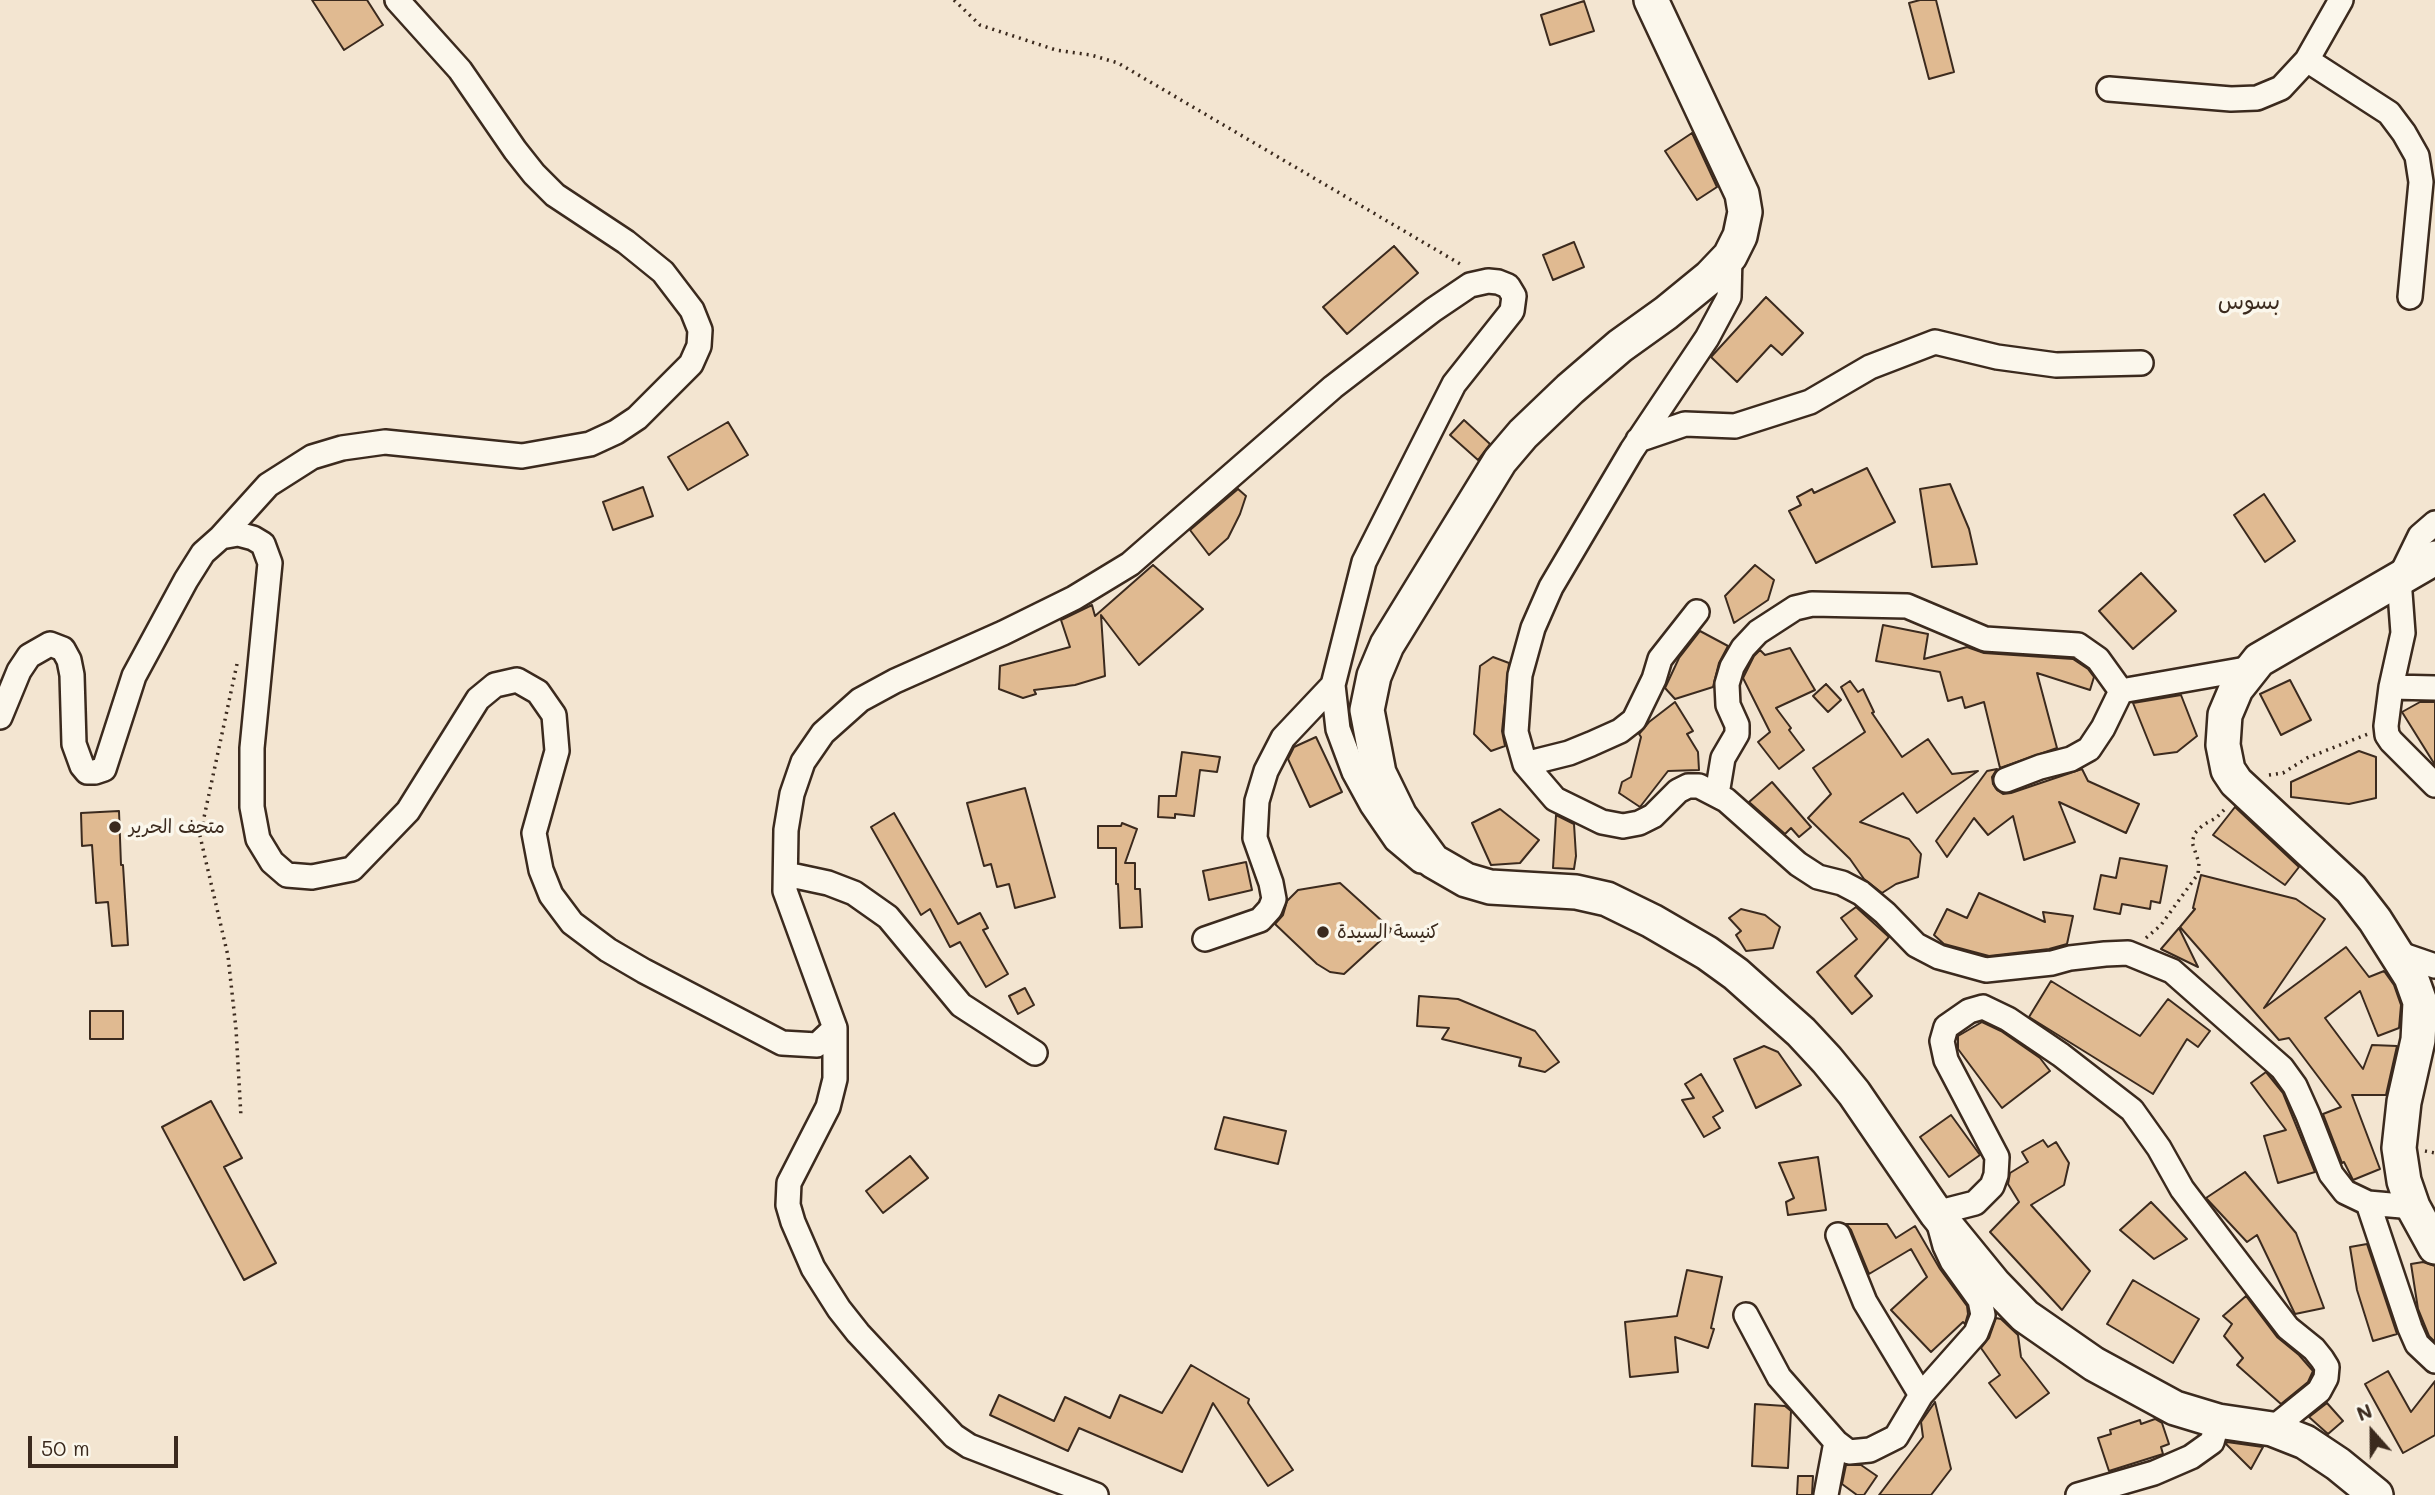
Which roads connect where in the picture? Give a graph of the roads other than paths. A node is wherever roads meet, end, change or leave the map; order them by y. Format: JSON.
{"nodes":[{"id":1,"x":397,"y":0,"type":"edge"},
{"id":2,"x":1651,"y":0,"type":"edge"},
{"id":3,"x":2341,"y":0,"type":"edge"},
{"id":4,"x":2306,"y":60,"type":"junction"},
{"id":5,"x":2109,"y":89,"type":"dead end"},
{"id":6,"x":1730,"y":256,"type":"junction"},
{"id":7,"x":2410,"y":297,"type":"dead end"},
{"id":8,"x":2141,"y":363,"type":"dead end"},
{"id":9,"x":1638,"y":440,"type":"junction"},
{"id":10,"x":2435,"y":523,"type":"edge"},
{"id":11,"x":221,"y":537,"type":"junction"},
{"id":12,"x":2435,"y":558,"type":"edge"},
{"id":13,"x":2399,"y":579,"type":"junction"},
{"id":14,"x":1697,"y":612,"type":"dead end"},
{"id":15,"x":2259,"y":660,"type":"junction"},
{"id":16,"x":1333,"y":685,"type":"junction"},
{"id":17,"x":2391,"y":687,"type":"junction"},
{"id":18,"x":2435,"y":688,"type":"edge"},
{"id":19,"x":2121,"y":691,"type":"junction"},
{"id":20,"x":0,"y":718,"type":"edge"},
{"id":21,"x":1525,"y":764,"type":"junction"},
{"id":22,"x":2006,"y":780,"type":"dead end"},
{"id":23,"x":2435,"y":785,"type":"edge"},
{"id":24,"x":1717,"y":794,"type":"junction"},
{"id":25,"x":1433,"y":861,"type":"junction"},
{"id":26,"x":786,"y":874,"type":"junction"},
{"id":27,"x":1205,"y":939,"type":"dead end"},
{"id":28,"x":2398,"y":953,"type":"junction"},
{"id":29,"x":2435,"y":967,"type":"edge"},
{"id":30,"x":835,"y":1028,"type":"junction"},
{"id":31,"x":1035,"y":1053,"type":"dead end"},
{"id":32,"x":2368,"y":1203,"type":"junction"},
{"id":33,"x":2413,"y":1207,"type":"junction"},
{"id":34,"x":1936,"y":1213,"type":"junction"},
{"id":35,"x":1838,"y":1235,"type":"dead end"},
{"id":36,"x":2435,"y":1247,"type":"edge"},
{"id":37,"x":1746,"y":1315,"type":"dead end"},
{"id":38,"x":2435,"y":1361,"type":"edge"},
{"id":39,"x":1922,"y":1395,"type":"junction"},
{"id":40,"x":2218,"y":1421,"type":"junction"},
{"id":41,"x":2273,"y":1429,"type":"junction"},
{"id":42,"x":1836,"y":1442,"type":"junction"},
{"id":43,"x":1096,"y":1495,"type":"edge"},
{"id":44,"x":1826,"y":1495,"type":"edge"},
{"id":45,"x":2078,"y":1495,"type":"edge"},
{"id":46,"x":2376,"y":1495,"type":"edge"}],
"edges":[{"from":1,"to":11,"type":"street"},
{"from":2,"to":6,"type":"main road"},
{"from":3,"to":4,"type":"street"},
{"from":4,"to":5,"type":"street"},
{"from":4,"to":7,"type":"street"},
{"from":6,"to":9,"type":"street"},
{"from":6,"to":25,"type":"main road"},
{"from":8,"to":9,"type":"street"},
{"from":9,"to":21,"type":"street"},
{"from":10,"to":13,"type":"street"},
{"from":11,"to":20,"type":"street"},
{"from":11,"to":30,"type":"street"},
{"from":12,"to":13,"type":"main road"},
{"from":13,"to":15,"type":"main road"},
{"from":13,"to":17,"type":"street"},
{"from":14,"to":21,"type":"street"},
{"from":15,"to":19,"type":"street"},
{"from":15,"to":28,"type":"main road"},
{"from":16,"to":25,"type":"street"},
{"from":16,"to":26,"type":"street"},
{"from":16,"to":27,"type":"street"},
{"from":17,"to":18,"type":"street"},
{"from":17,"to":23,"type":"street"},
{"from":19,"to":22,"type":"street"},
{"from":19,"to":24,"type":"street"},
{"from":21,"to":24,"type":"street"},
{"from":24,"to":32,"type":"street"},
{"from":25,"to":34,"type":"main road"},
{"from":26,"to":30,"type":"street"},
{"from":26,"to":31,"type":"street"},
{"from":28,"to":29,"type":"street"},
{"from":28,"to":33,"type":"main road"},
{"from":30,"to":43,"type":"street"},
{"from":32,"to":33,"type":"street"},
{"from":32,"to":38,"type":"street"},
{"from":33,"to":36,"type":"main road"},
{"from":34,"to":39,"type":"street"},
{"from":34,"to":40,"type":"main road"},
{"from":34,"to":41,"type":"street"},
{"from":35,"to":39,"type":"street"},
{"from":37,"to":42,"type":"street"},
{"from":39,"to":42,"type":"street"},
{"from":40,"to":41,"type":"main road"},
{"from":40,"to":45,"type":"street"},
{"from":41,"to":46,"type":"main road"},
{"from":42,"to":44,"type":"street"}]}
